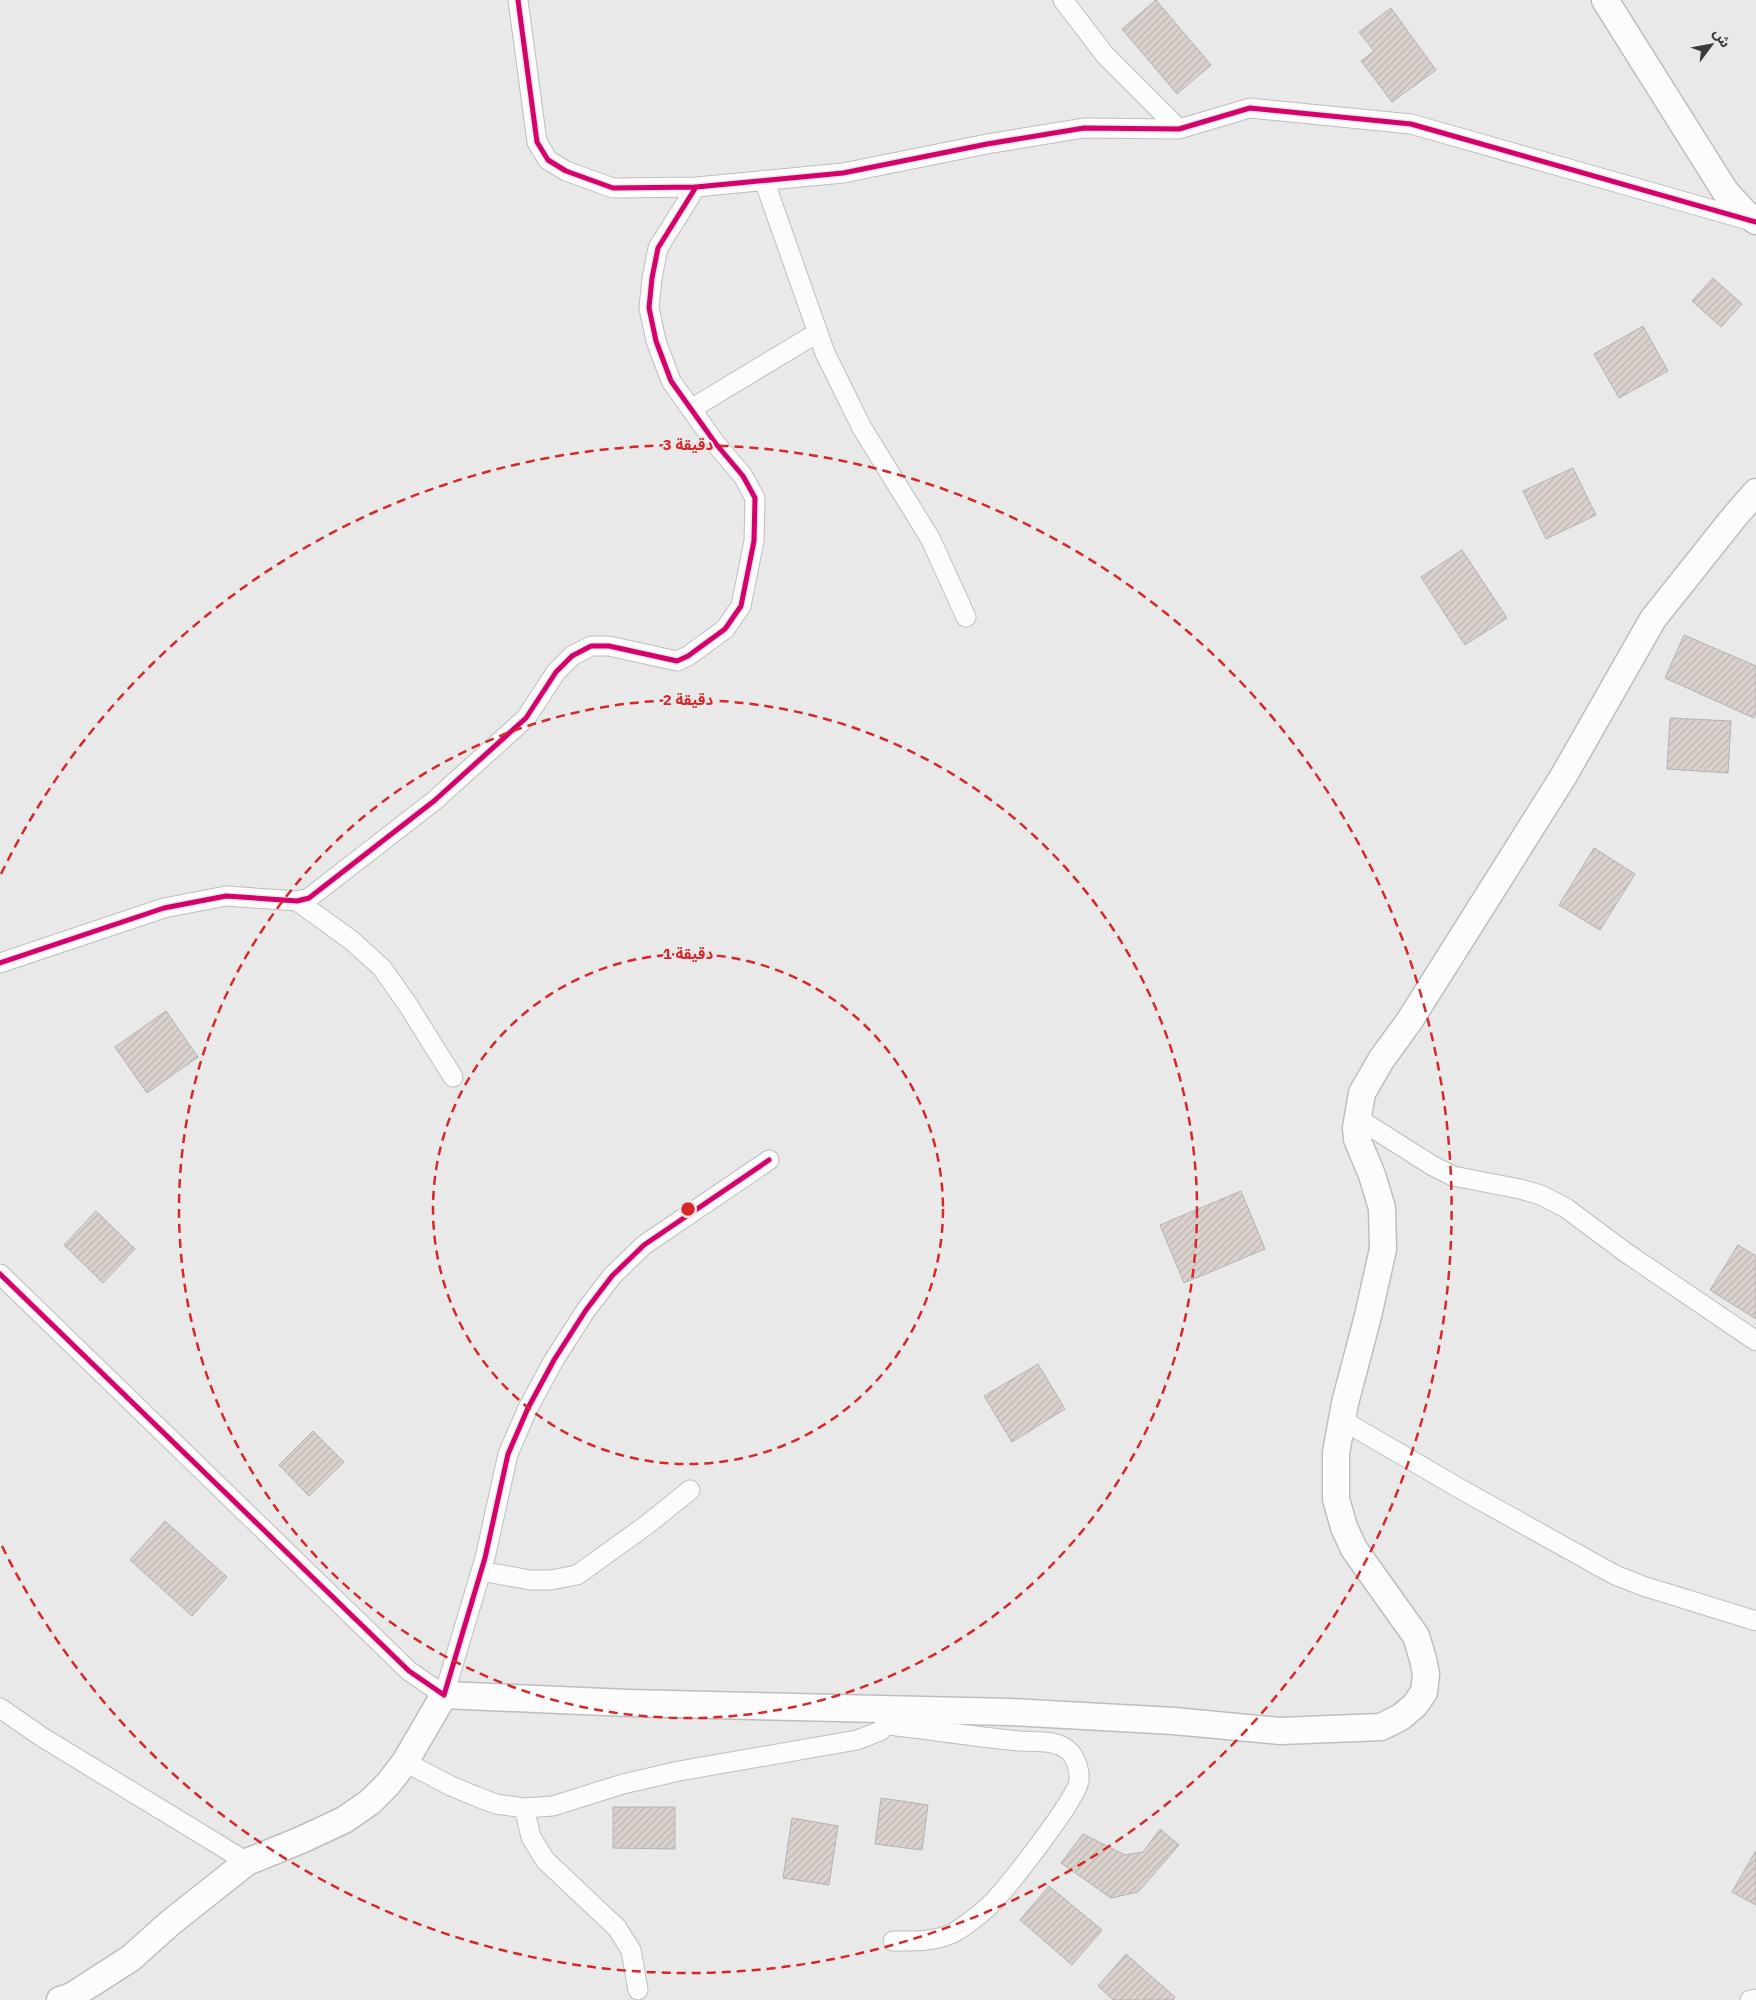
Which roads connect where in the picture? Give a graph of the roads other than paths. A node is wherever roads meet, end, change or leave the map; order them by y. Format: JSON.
{"nodes":[{"id":1,"x":518,"y":0,"type":"edge"},
{"id":2,"x":1063,"y":0,"type":"edge"},
{"id":3,"x":1605,"y":0,"type":"edge"},
{"id":4,"x":1179,"y":129,"type":"junction"},
{"id":5,"x":764,"y":180,"type":"junction"},
{"id":6,"x":696,"y":187,"type":"junction"},
{"id":7,"x":1756,"y":222,"type":"edge"},
{"id":8,"x":817,"y":333,"type":"junction"},
{"id":9,"x":691,"y":409,"type":"junction"},
{"id":10,"x":1756,"y":492,"type":"edge"},
{"id":11,"x":966,"y":617,"type":"dead end"},
{"id":12,"x":297,"y":901,"type":"junction"},
{"id":13,"x":0,"y":963,"type":"edge"},
{"id":14,"x":453,"y":1077,"type":"dead end"},
{"id":15,"x":1357,"y":1118,"type":"junction"},
{"id":16,"x":769,"y":1160,"type":"dead end"},
{"id":17,"x":0,"y":1274,"type":"edge"},
{"id":18,"x":1756,"y":1341,"type":"edge"},
{"id":19,"x":1342,"y":1420,"type":"junction"},
{"id":20,"x":690,"y":1490,"type":"dead end"},
{"id":21,"x":481,"y":1571,"type":"junction"},
{"id":22,"x":1756,"y":1621,"type":"edge"},
{"id":23,"x":444,"y":1695,"type":"junction"},
{"id":24,"x":0,"y":1708,"type":"edge"},
{"id":25,"x":896,"y":1717,"type":"junction"},
{"id":26,"x":405,"y":1762,"type":"junction"},
{"id":27,"x":524,"y":1808,"type":"junction"},
{"id":28,"x":247,"y":1862,"type":"junction"},
{"id":29,"x":893,"y":1941,"type":"dead end"},
{"id":30,"x":638,"y":1990,"type":"dead end"},
{"id":31,"x":69,"y":1999,"type":"edge"},
{"id":32,"x":1756,"y":1999,"type":"edge"},
{"id":33,"x":1750,"y":2000,"type":"edge"}],
"edges":[{"from":1,"to":6,"type":"street"},
{"from":2,"to":4,"type":"street"},
{"from":3,"to":7,"type":"main road"},
{"from":4,"to":5,"type":"street"},
{"from":4,"to":7,"type":"street"},
{"from":5,"to":6,"type":"street"},
{"from":5,"to":8,"type":"street"},
{"from":6,"to":9,"type":"street"},
{"from":8,"to":9,"type":"street"},
{"from":8,"to":11,"type":"street"},
{"from":9,"to":12,"type":"street"},
{"from":10,"to":15,"type":"main road"},
{"from":12,"to":13,"type":"street"},
{"from":12,"to":14,"type":"street"},
{"from":15,"to":18,"type":"street"},
{"from":15,"to":19,"type":"main road"},
{"from":16,"to":21,"type":"street"},
{"from":17,"to":23,"type":"street"},
{"from":19,"to":22,"type":"street"},
{"from":19,"to":25,"type":"main road"},
{"from":20,"to":21,"type":"street"},
{"from":21,"to":23,"type":"street"},
{"from":23,"to":25,"type":"main road"},
{"from":23,"to":26,"type":"main road"},
{"from":24,"to":28,"type":"street"},
{"from":25,"to":27,"type":"street"},
{"from":25,"to":29,"type":"street"},
{"from":26,"to":27,"type":"street"},
{"from":26,"to":28,"type":"main road"},
{"from":27,"to":30,"type":"street"},
{"from":28,"to":31,"type":"main road"},
{"from":32,"to":33,"type":"street"}]}
